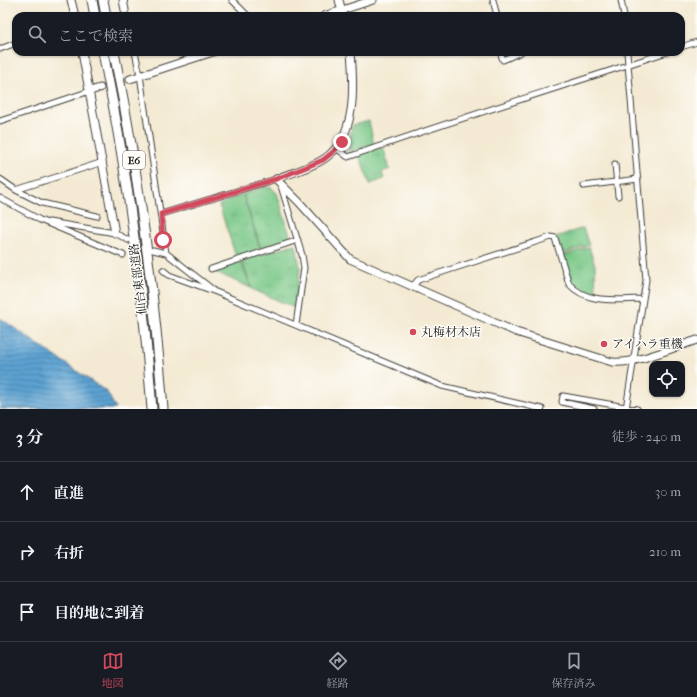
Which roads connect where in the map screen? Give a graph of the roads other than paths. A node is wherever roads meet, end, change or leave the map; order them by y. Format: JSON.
{"nodes":[{"id":1,"x":71,"y":0,"type":"edge"},
{"id":2,"x":92,"y":0,"type":"edge"},
{"id":3,"x":102,"y":0,"type":"edge"},
{"id":4,"x":123,"y":0,"type":"edge"},
{"id":5,"x":232,"y":0,"type":"edge"},
{"id":6,"x":339,"y":0,"type":"edge"},
{"id":7,"x":373,"y":0,"type":"edge"},
{"id":8,"x":493,"y":0,"type":"edge"},
{"id":9,"x":621,"y":0,"type":"edge"},
{"id":10,"x":74,"y":12,"type":"edge"},
{"id":11,"x":94,"y":12,"type":"edge"},
{"id":12,"x":105,"y":12,"type":"edge"},
{"id":13,"x":126,"y":12,"type":"edge"},
{"id":14,"x":244,"y":12,"type":"edge"},
{"id":15,"x":342,"y":12,"type":"edge"},
{"id":16,"x":344,"y":12,"type":"edge"},
{"id":17,"x":496,"y":12,"type":"edge"},
{"id":18,"x":623,"y":12,"type":"edge"},
{"id":19,"x":697,"y":42,"type":"edge"},
{"id":20,"x":12,"y":44,"type":"edge"},
{"id":21,"x":685,"y":46,"type":"edge"},
{"id":22,"x":0,"y":49,"type":"edge"},
{"id":23,"x":83,"y":56,"type":"edge"},
{"id":24,"x":104,"y":56,"type":"edge"},
{"id":25,"x":115,"y":56,"type":"edge"},
{"id":26,"x":136,"y":56,"type":"edge"},
{"id":27,"x":200,"y":56,"type":"edge"},
{"id":28,"x":350,"y":56,"type":"edge"},
{"id":29,"x":502,"y":56,"type":"edge"},
{"id":30,"x":512,"y":56,"type":"edge"},
{"id":31,"x":627,"y":56,"type":"edge"},
{"id":32,"x":655,"y":56,"type":"edge"},
{"id":33,"x":628,"y":65,"type":"junction"},
{"id":34,"x":140,"y":75,"type":"junction"},
{"id":35,"x":130,"y":78,"type":"tunnel mouth"},
{"id":36,"x":100,"y":88,"type":"tunnel mouth"},
{"id":37,"x":90,"y":91,"type":"junction"},
{"id":38,"x":0,"y":121,"type":"edge"},
{"id":39,"x":336,"y":148,"type":"junction"},
{"id":40,"x":103,"y":162,"type":"junction"},
{"id":41,"x":615,"y":164,"type":"dead end"},
{"id":42,"x":638,"y":178,"type":"junction"},
{"id":43,"x":0,"y":179,"type":"edge"},
{"id":44,"x":278,"y":181,"type":"junction"},
{"id":45,"x":617,"y":181,"type":"junction"},
{"id":46,"x":584,"y":186,"type":"dead end"},
{"id":47,"x":16,"y":190,"type":"junction"},
{"id":48,"x":618,"y":196,"type":"dead end"},
{"id":49,"x":0,"y":198,"type":"edge"},
{"id":50,"x":161,"y":214,"type":"junction"},
{"id":51,"x":97,"y":216,"type":"dead end"},
{"id":52,"x":40,"y":220,"type":"junction"},
{"id":53,"x":115,"y":233,"type":"junction"},
{"id":54,"x":128,"y":240,"type":"dead end"},
{"id":55,"x":298,"y":240,"type":"junction"},
{"id":56,"x":153,"y":250,"type":"dead end"},
{"id":57,"x":166,"y":253,"type":"junction"},
{"id":58,"x":123,"y":256,"type":"dead end"},
{"id":59,"x":211,"y":269,"type":"dead end"},
{"id":60,"x":163,"y":270,"type":"dead end"},
{"id":61,"x":412,"y":288,"type":"junction"},
{"id":62,"x":216,"y":292,"type":"junction"},
{"id":63,"x":643,"y":299,"type":"junction"},
{"id":64,"x":296,"y":325,"type":"junction"},
{"id":65,"x":697,"y":340,"type":"edge"},
{"id":66,"x":633,"y":361,"type":"junction"},
{"id":67,"x":626,"y":408,"type":"edge"},
{"id":68,"x":152,"y":409,"type":"edge"},
{"id":69,"x":163,"y":409,"type":"edge"},
{"id":70,"x":542,"y":409,"type":"edge"},
{"id":71,"x":594,"y":409,"type":"edge"},
{"id":72,"x":637,"y":409,"type":"edge"}],
"edges":[{"from":1,"to":10,"type":"street"},
{"from":2,"to":11,"type":"highway"},
{"from":3,"to":12,"type":"highway"},
{"from":4,"to":13,"type":"street"},
{"from":5,"to":14,"type":"street"},
{"from":6,"to":15,"type":"street"},
{"from":7,"to":16,"type":"street"},
{"from":8,"to":17,"type":"street"},
{"from":9,"to":18,"type":"street"},
{"from":19,"to":21,"type":"street"},
{"from":20,"to":22,"type":"street"},
{"from":23,"to":37,"type":"street"},
{"from":24,"to":68,"type":"highway","name":"仙台東部道路","number":"E6"},
{"from":25,"to":69,"type":"highway","name":"仙台東部道路","number":"E6"},
{"from":26,"to":34,"type":"street"},
{"from":27,"to":34,"type":"street"},
{"from":28,"to":39,"type":"street"},
{"from":29,"to":30,"type":"street"},
{"from":31,"to":33,"type":"street"},
{"from":32,"to":33,"type":"street"},
{"from":33,"to":39,"type":"street"},
{"from":33,"to":42,"type":"street"},
{"from":34,"to":35,"type":"street"},
{"from":34,"to":50,"type":"street"},
{"from":36,"to":37,"type":"street"},
{"from":37,"to":38,"type":"street"},
{"from":37,"to":40,"type":"street"},
{"from":39,"to":44,"type":"street"},
{"from":40,"to":47,"type":"street"},
{"from":40,"to":53,"type":"street"},
{"from":41,"to":45,"type":"street"},
{"from":42,"to":45,"type":"street"},
{"from":42,"to":63,"type":"street"},
{"from":43,"to":47,"type":"street"},
{"from":44,"to":50,"type":"street"},
{"from":44,"to":55,"type":"street"},
{"from":44,"to":61,"type":"street"},
{"from":45,"to":46,"type":"street"},
{"from":45,"to":48,"type":"street"},
{"from":47,"to":51,"type":"street"},
{"from":49,"to":52,"type":"street"},
{"from":50,"to":57,"type":"street"},
{"from":52,"to":53,"type":"street"},
{"from":52,"to":58,"type":"street"},
{"from":53,"to":54,"type":"street"},
{"from":55,"to":59,"type":"street"},
{"from":55,"to":64,"type":"street"},
{"from":56,"to":57,"type":"street"},
{"from":57,"to":62,"type":"street"},
{"from":60,"to":62,"type":"street"},
{"from":61,"to":63,"type":"street"},
{"from":61,"to":66,"type":"street"},
{"from":62,"to":64,"type":"street"},
{"from":63,"to":66,"type":"street"},
{"from":64,"to":70,"type":"street"},
{"from":65,"to":66,"type":"street"},
{"from":66,"to":67,"type":"street"},
{"from":67,"to":71,"type":"street"},
{"from":67,"to":72,"type":"street"}]}
